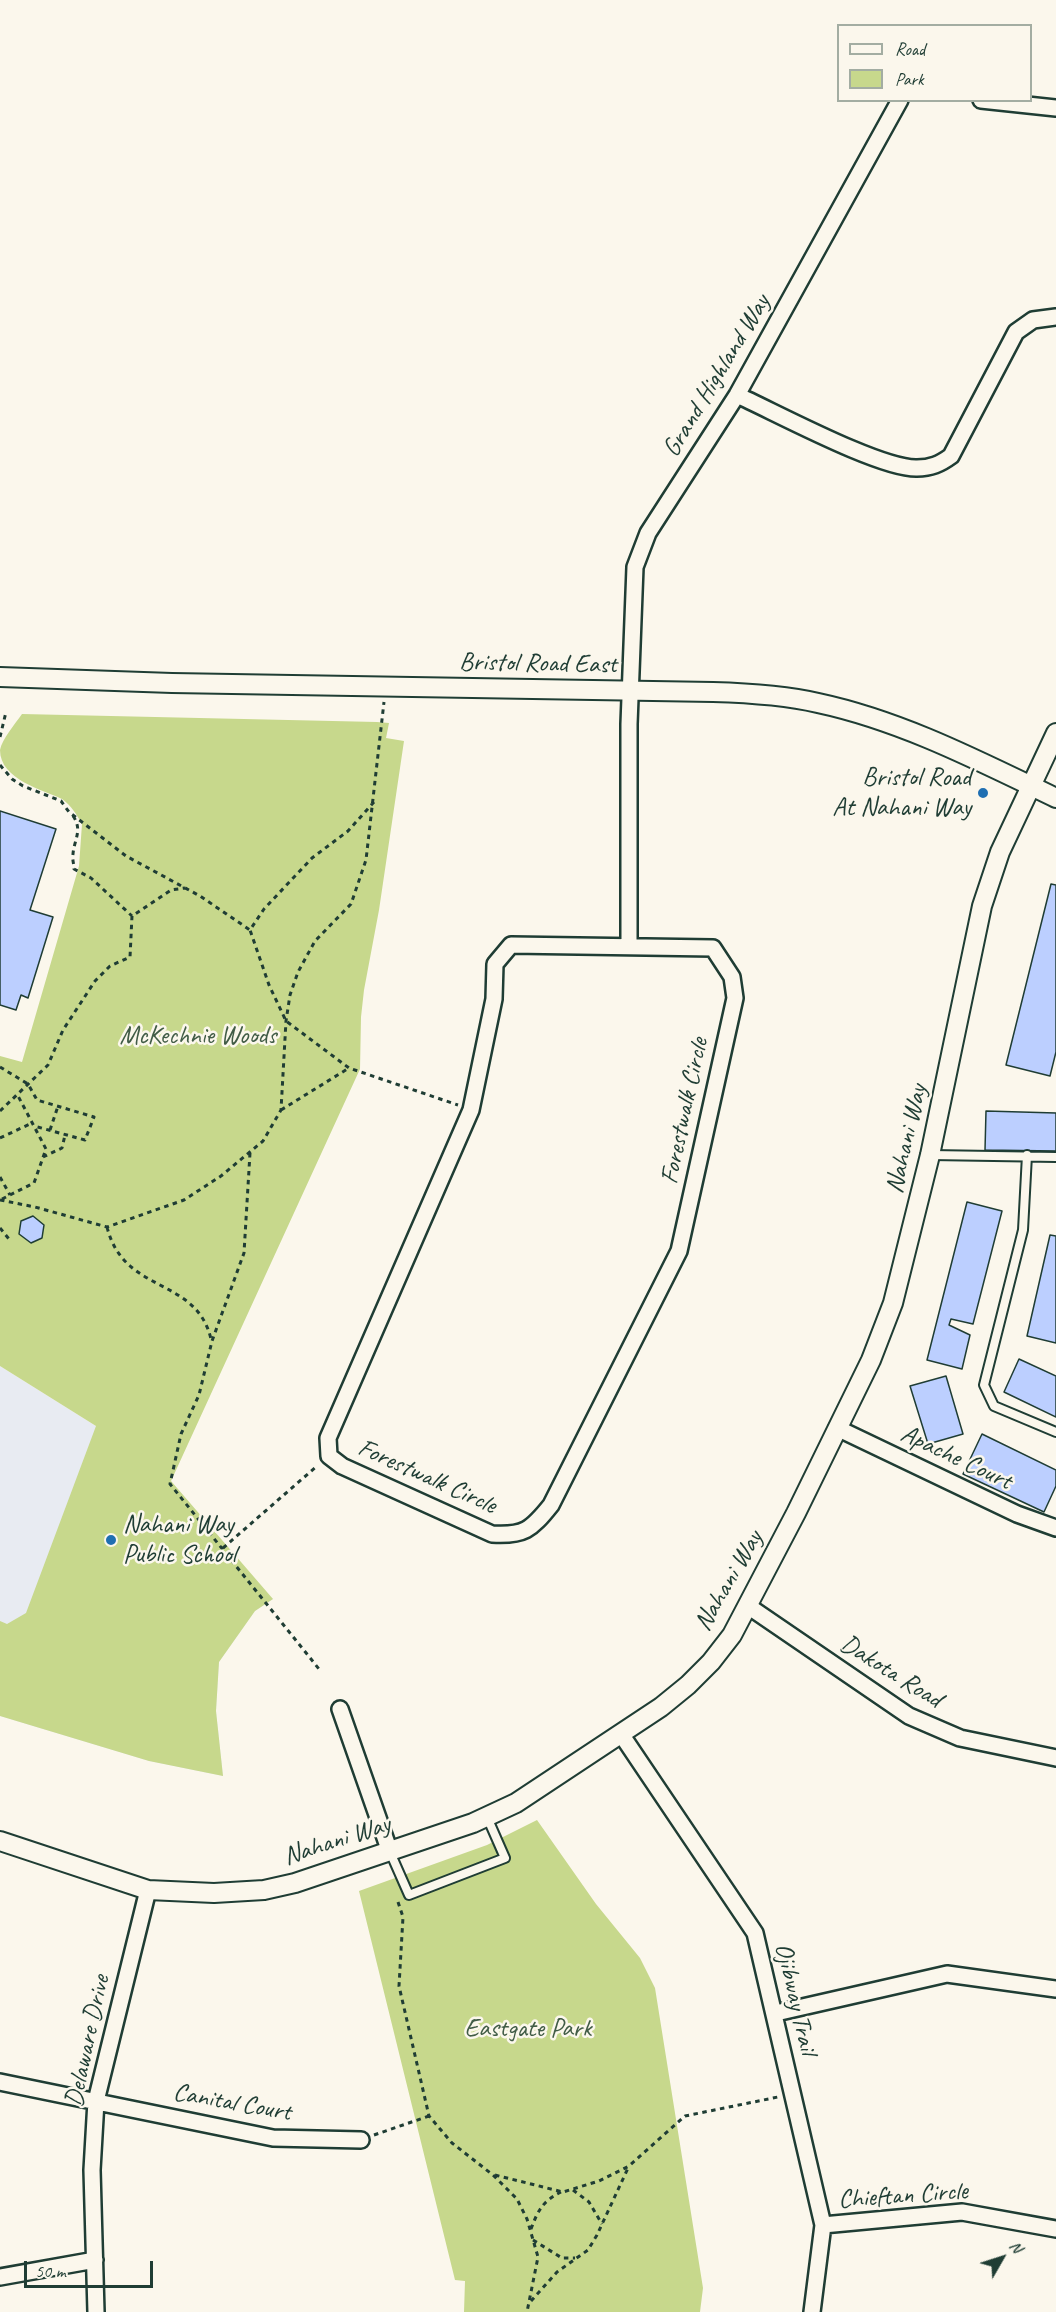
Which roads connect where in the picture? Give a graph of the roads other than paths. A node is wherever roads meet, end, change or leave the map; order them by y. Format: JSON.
{"nodes":[{"id":1,"x":899,"y":102,"type":"edge"},
{"id":2,"x":1000,"y":102,"type":"edge"},
{"id":3,"x":1056,"y":108,"type":"edge"},
{"id":4,"x":1056,"y":317,"type":"edge"},
{"id":5,"x":737,"y":395,"type":"junction"},
{"id":6,"x":0,"y":677,"type":"edge"},
{"id":7,"x":630,"y":691,"type":"junction"},
{"id":8,"x":1056,"y":733,"type":"edge"},
{"id":9,"x":1031,"y":786,"type":"junction"},
{"id":10,"x":1056,"y":798,"type":"edge"},
{"id":11,"x":629,"y":946,"type":"junction"},
{"id":12,"x":930,"y":1155,"type":"junction"},
{"id":13,"x":1028,"y":1155,"type":"junction"},
{"id":14,"x":1056,"y":1157,"type":"edge"},
{"id":15,"x":837,"y":1428,"type":"junction"},
{"id":16,"x":1056,"y":1432,"type":"edge"},
{"id":17,"x":1056,"y":1528,"type":"edge"},
{"id":18,"x":748,"y":1606,"type":"junction"},
{"id":19,"x":340,"y":1709,"type":"dead end"},
{"id":20,"x":621,"y":1734,"type":"junction"},
{"id":21,"x":1056,"y":1758,"type":"edge"},
{"id":22,"x":488,"y":1817,"type":"junction"},
{"id":23,"x":0,"y":1841,"type":"edge"},
{"id":24,"x":390,"y":1852,"type":"junction"},
{"id":25,"x":148,"y":1890,"type":"junction"},
{"id":26,"x":1056,"y":1989,"type":"edge"},
{"id":27,"x":776,"y":2013,"type":"junction"},
{"id":28,"x":0,"y":2082,"type":"edge"},
{"id":29,"x":96,"y":2101,"type":"junction"},
{"id":30,"x":361,"y":2140,"type":"road end"},
{"id":31,"x":823,"y":2225,"type":"junction"},
{"id":32,"x":1056,"y":2229,"type":"edge"},
{"id":33,"x":94,"y":2260,"type":"junction"},
{"id":34,"x":0,"y":2277,"type":"edge"},
{"id":35,"x":96,"y":2312,"type":"edge"},
{"id":36,"x":812,"y":2312,"type":"edge"}],
"edges":[{"from":1,"to":5,"type":"street","name":"Grand Highland Way"},
{"from":2,"to":3,"type":"street"},
{"from":4,"to":5,"type":"street"},
{"from":5,"to":7,"type":"street","name":"Grand Highland Way"},
{"from":6,"to":7,"type":"street","name":"Bristol Road East"},
{"from":7,"to":9,"type":"street","name":"Bristol Road East"},
{"from":7,"to":11,"type":"street"},
{"from":8,"to":9,"type":"street","name":"Nahani Way"},
{"from":9,"to":10,"type":"street","name":"Bristol Road East"},
{"from":9,"to":12,"type":"street","name":"Nahani Way"},
{"from":11,"to":11,"type":"street","name":"Forestwalk Circle"},
{"from":12,"to":13,"type":"lane"},
{"from":12,"to":15,"type":"street","name":"Nahani Way"},
{"from":13,"to":14,"type":"lane"},
{"from":13,"to":16,"type":"lane"},
{"from":15,"to":17,"type":"street","name":"Apache Court"},
{"from":15,"to":18,"type":"street","name":"Nahani Way"},
{"from":18,"to":20,"type":"street","name":"Nahani Way"},
{"from":18,"to":21,"type":"street","name":"Dakota Road"},
{"from":19,"to":24,"type":"street"},
{"from":20,"to":22,"type":"street","name":"Nahani Way"},
{"from":20,"to":27,"type":"street","name":"Ojibway Trail"},
{"from":22,"to":24,"type":"street","name":"Nahani Way"},
{"from":22,"to":24,"type":"lane"},
{"from":23,"to":25,"type":"street","name":"Nahani Way"},
{"from":24,"to":25,"type":"street","name":"Nahani Way"},
{"from":25,"to":29,"type":"street","name":"Delaware Drive"},
{"from":26,"to":27,"type":"street"},
{"from":27,"to":31,"type":"street","name":"Ojibway Trail"},
{"from":28,"to":29,"type":"street","name":"Canital Court"},
{"from":29,"to":30,"type":"street","name":"Canital Court"},
{"from":29,"to":33,"type":"street","name":"Delaware Drive"},
{"from":31,"to":32,"type":"street","name":"Chieftan Circle"},
{"from":31,"to":36,"type":"street","name":"Ojibway Trail"},
{"from":33,"to":34,"type":"street"},
{"from":33,"to":35,"type":"street","name":"Delaware Drive"}]}
